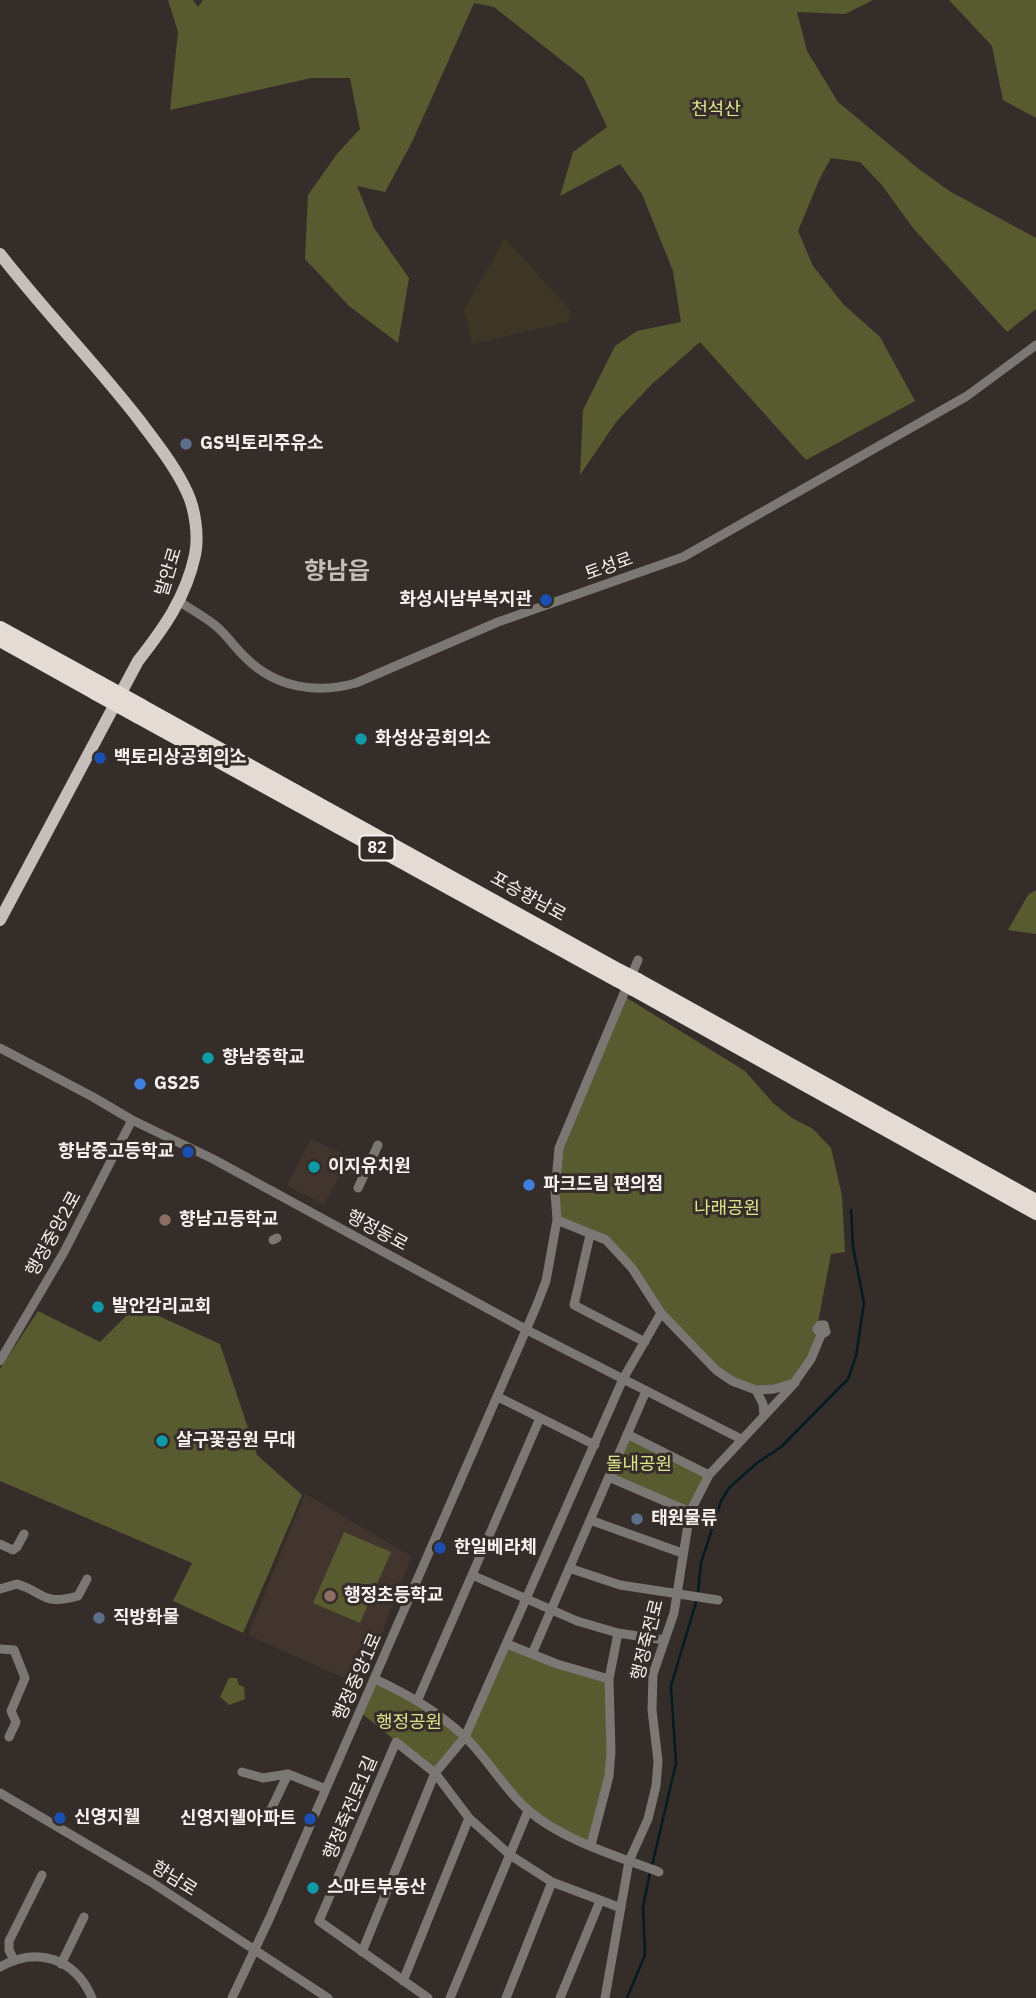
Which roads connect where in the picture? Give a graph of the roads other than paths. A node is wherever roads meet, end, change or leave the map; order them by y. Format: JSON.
{"nodes":[{"id":1,"x":0,"y":254,"type":"edge"},
{"id":2,"x":1036,"y":345,"type":"edge"},
{"id":3,"x":180,"y":602,"type":"junction"},
{"id":4,"x":0,"y":628,"type":"edge"},
{"id":5,"x":0,"y":640,"type":"edge"},
{"id":6,"x":97,"y":688,"type":"junction"},
{"id":7,"x":0,"y":920,"type":"edge"},
{"id":8,"x":638,"y":960,"type":"dead end"},
{"id":9,"x":636,"y":985,"type":"junction"},
{"id":10,"x":0,"y":1048,"type":"edge"},
{"id":11,"x":132,"y":1120,"type":"junction"},
{"id":12,"x":377,"y":1145,"type":"dead end"},
{"id":13,"x":358,"y":1188,"type":"dead end"},
{"id":14,"x":1036,"y":1201,"type":"edge"},
{"id":15,"x":1036,"y":1213,"type":"edge"},
{"id":16,"x":557,"y":1220,"type":"junction"},
{"id":17,"x":590,"y":1235,"type":"junction"},
{"id":18,"x":661,"y":1313,"type":"junction"},
{"id":19,"x":527,"y":1330,"type":"junction"},
{"id":20,"x":821,"y":1335,"type":"dead end"},
{"id":21,"x":645,"y":1342,"type":"junction"},
{"id":22,"x":0,"y":1361,"type":"edge"},
{"id":23,"x":623,"y":1379,"type":"junction"},
{"id":24,"x":795,"y":1382,"type":"junction"},
{"id":25,"x":646,"y":1391,"type":"junction"},
{"id":26,"x":756,"y":1391,"type":"junction"},
{"id":27,"x":498,"y":1397,"type":"junction"},
{"id":28,"x":764,"y":1415,"type":"junction"},
{"id":29,"x":540,"y":1418,"type":"junction"},
{"id":30,"x":627,"y":1434,"type":"junction"},
{"id":31,"x":741,"y":1439,"type":"junction"},
{"id":32,"x":594,"y":1445,"type":"junction"},
{"id":33,"x":709,"y":1475,"type":"junction"},
{"id":34,"x":609,"y":1477,"type":"junction"},
{"id":35,"x":690,"y":1512,"type":"junction"},
{"id":36,"x":590,"y":1520,"type":"junction"},
{"id":37,"x":24,"y":1534,"type":"dead end"},
{"id":38,"x":0,"y":1544,"type":"edge"},
{"id":39,"x":682,"y":1553,"type":"junction"},
{"id":40,"x":569,"y":1568,"type":"junction"},
{"id":41,"x":472,"y":1575,"type":"junction"},
{"id":42,"x":87,"y":1579,"type":"dead end"},
{"id":43,"x":0,"y":1589,"type":"edge"},
{"id":44,"x":676,"y":1594,"type":"junction"},
{"id":45,"x":526,"y":1600,"type":"junction"},
{"id":46,"x":718,"y":1600,"type":"dead end"},
{"id":47,"x":551,"y":1610,"type":"junction"},
{"id":48,"x":618,"y":1633,"type":"junction"},
{"id":49,"x":664,"y":1640,"type":"junction"},
{"id":50,"x":507,"y":1644,"type":"junction"},
{"id":51,"x":0,"y":1649,"type":"edge"},
{"id":52,"x":532,"y":1654,"type":"junction"},
{"id":53,"x":375,"y":1679,"type":"junction"},
{"id":54,"x":609,"y":1679,"type":"junction"},
{"id":55,"x":418,"y":1699,"type":"junction"},
{"id":56,"x":9,"y":1737,"type":"dead end"},
{"id":57,"x":465,"y":1738,"type":"junction"},
{"id":58,"x":243,"y":1772,"type":"dead end"},
{"id":59,"x":435,"y":1773,"type":"junction"},
{"id":60,"x":288,"y":1774,"type":"junction"},
{"id":61,"x":326,"y":1789,"type":"junction"},
{"id":62,"x":0,"y":1793,"type":"edge"},
{"id":63,"x":528,"y":1811,"type":"junction"},
{"id":64,"x":469,"y":1818,"type":"junction"},
{"id":65,"x":266,"y":1819,"type":"dead end"},
{"id":66,"x":592,"y":1845,"type":"junction"},
{"id":67,"x":510,"y":1855,"type":"junction"},
{"id":68,"x":629,"y":1861,"type":"junction"},
{"id":69,"x":654,"y":1870,"type":"dead end"},
{"id":70,"x":41,"y":1875,"type":"dead end"},
{"id":71,"x":552,"y":1882,"type":"junction"},
{"id":72,"x":600,"y":1901,"type":"junction"},
{"id":73,"x":621,"y":1908,"type":"junction"},
{"id":74,"x":84,"y":1917,"type":"dead end"},
{"id":75,"x":255,"y":1950,"type":"junction"},
{"id":76,"x":362,"y":1952,"type":"junction"},
{"id":77,"x":14,"y":1960,"type":"junction"},
{"id":78,"x":61,"y":1964,"type":"junction"},
{"id":79,"x":0,"y":1967,"type":"edge"},
{"id":80,"x":403,"y":1981,"type":"junction"},
{"id":81,"x":92,"y":1998,"type":"edge"},
{"id":82,"x":232,"y":1998,"type":"edge"},
{"id":83,"x":328,"y":1998,"type":"edge"},
{"id":84,"x":428,"y":1998,"type":"edge"},
{"id":85,"x":450,"y":1998,"type":"edge"},
{"id":86,"x":506,"y":1998,"type":"edge"},
{"id":87,"x":560,"y":1998,"type":"edge"},
{"id":88,"x":605,"y":1998,"type":"edge"}],
"edges":[{"from":1,"to":3,"type":"main road","name":"발안로"},
{"from":2,"to":3,"type":"street","name":"토성로"},
{"from":3,"to":7,"type":"main road","name":"발안로"},
{"from":4,"to":6,"type":"highway","name":"포승향남로","number":"82"},
{"from":5,"to":6,"type":"highway","name":"포승향남로","number":"82"},
{"from":6,"to":9,"type":"highway","name":"포승향남로","number":"82","bridge":true},
{"from":8,"to":16,"type":"street","name":"행정중앙1로"},
{"from":9,"to":14,"type":"highway","name":"포승향남로","number":"82"},
{"from":9,"to":15,"type":"highway","name":"포승향남로","number":"82"},
{"from":10,"to":11,"type":"street","name":"행정동로"},
{"from":11,"to":19,"type":"street","name":"행정동로"},
{"from":11,"to":22,"type":"street","name":"행정중앙2로"},
{"from":12,"to":13,"type":"street"},
{"from":16,"to":17,"type":"street"},
{"from":16,"to":19,"type":"street","name":"행정중앙1로"},
{"from":17,"to":18,"type":"street"},
{"from":17,"to":21,"type":"street"},
{"from":18,"to":21,"type":"street"},
{"from":18,"to":26,"type":"street"},
{"from":19,"to":23,"type":"street","name":"행정동로"},
{"from":19,"to":27,"type":"street","name":"행정중앙1로"},
{"from":20,"to":24,"type":"street","name":"행정죽전로"},
{"from":21,"to":23,"type":"street"},
{"from":23,"to":25,"type":"street","name":"행정동로"},
{"from":23,"to":32,"type":"street"},
{"from":24,"to":26,"type":"street"},
{"from":24,"to":28,"type":"street","name":"행정죽전로"},
{"from":25,"to":30,"type":"street"},
{"from":25,"to":31,"type":"street","name":"행정동로"},
{"from":26,"to":28,"type":"street"},
{"from":27,"to":29,"type":"street"},
{"from":27,"to":53,"type":"street","name":"행정중앙1로"},
{"from":28,"to":31,"type":"street","name":"행정죽전로"},
{"from":29,"to":32,"type":"street"},
{"from":29,"to":41,"type":"street"},
{"from":30,"to":33,"type":"street"},
{"from":30,"to":34,"type":"street"},
{"from":31,"to":33,"type":"street","name":"행정죽전로"},
{"from":32,"to":45,"type":"street"},
{"from":33,"to":35,"type":"street","name":"행정죽전로"},
{"from":34,"to":35,"type":"street"},
{"from":34,"to":36,"type":"street"},
{"from":35,"to":39,"type":"street","name":"행정죽전로"},
{"from":36,"to":39,"type":"street"},
{"from":36,"to":40,"type":"street"},
{"from":37,"to":38,"type":"street"},
{"from":39,"to":44,"type":"street","name":"행정죽전로"},
{"from":40,"to":44,"type":"street"},
{"from":40,"to":47,"type":"street"},
{"from":41,"to":45,"type":"street"},
{"from":41,"to":55,"type":"street"},
{"from":42,"to":43,"type":"street"},
{"from":44,"to":46,"type":"street"},
{"from":44,"to":49,"type":"street","name":"행정죽전로"},
{"from":45,"to":47,"type":"street"},
{"from":45,"to":50,"type":"street"},
{"from":47,"to":48,"type":"street"},
{"from":47,"to":52,"type":"street"},
{"from":48,"to":49,"type":"street"},
{"from":48,"to":54,"type":"street"},
{"from":49,"to":68,"type":"street","name":"행정죽전로"},
{"from":50,"to":52,"type":"street"},
{"from":50,"to":57,"type":"street"},
{"from":51,"to":56,"type":"street"},
{"from":52,"to":54,"type":"street"},
{"from":53,"to":55,"type":"street"},
{"from":53,"to":61,"type":"street","name":"행정중앙1로"},
{"from":54,"to":66,"type":"street"},
{"from":55,"to":57,"type":"street"},
{"from":57,"to":59,"type":"street"},
{"from":57,"to":63,"type":"street"},
{"from":58,"to":60,"type":"street"},
{"from":59,"to":64,"type":"street","name":"행정죽전로1길"},
{"from":59,"to":76,"type":"street"},
{"from":59,"to":76,"type":"street","name":"행정죽전로1길"},
{"from":60,"to":61,"type":"street"},
{"from":60,"to":65,"type":"street"},
{"from":61,"to":75,"type":"street","name":"행정중앙1로"},
{"from":62,"to":75,"type":"street","name":"향남로"},
{"from":63,"to":66,"type":"street"},
{"from":63,"to":67,"type":"street"},
{"from":64,"to":67,"type":"street","name":"행정죽전로1길"},
{"from":64,"to":80,"type":"street"},
{"from":66,"to":68,"type":"street"},
{"from":67,"to":71,"type":"street","name":"행정죽전로1길"},
{"from":67,"to":85,"type":"street"},
{"from":68,"to":69,"type":"street"},
{"from":68,"to":73,"type":"street","name":"행정죽전로"},
{"from":70,"to":77,"type":"street"},
{"from":71,"to":72,"type":"street","name":"행정죽전로1길"},
{"from":71,"to":86,"type":"street"},
{"from":72,"to":73,"type":"street","name":"행정죽전로1길"},
{"from":72,"to":87,"type":"street"},
{"from":73,"to":88,"type":"street","name":"행정죽전로"},
{"from":74,"to":78,"type":"street"},
{"from":75,"to":82,"type":"street","name":"행정중앙1로"},
{"from":75,"to":83,"type":"street","name":"향남로"},
{"from":76,"to":80,"type":"street","name":"행정죽전로1길"},
{"from":77,"to":78,"type":"street"},
{"from":77,"to":79,"type":"street"},
{"from":78,"to":81,"type":"street"},
{"from":80,"to":84,"type":"street","name":"행정죽전로1길"}]}
